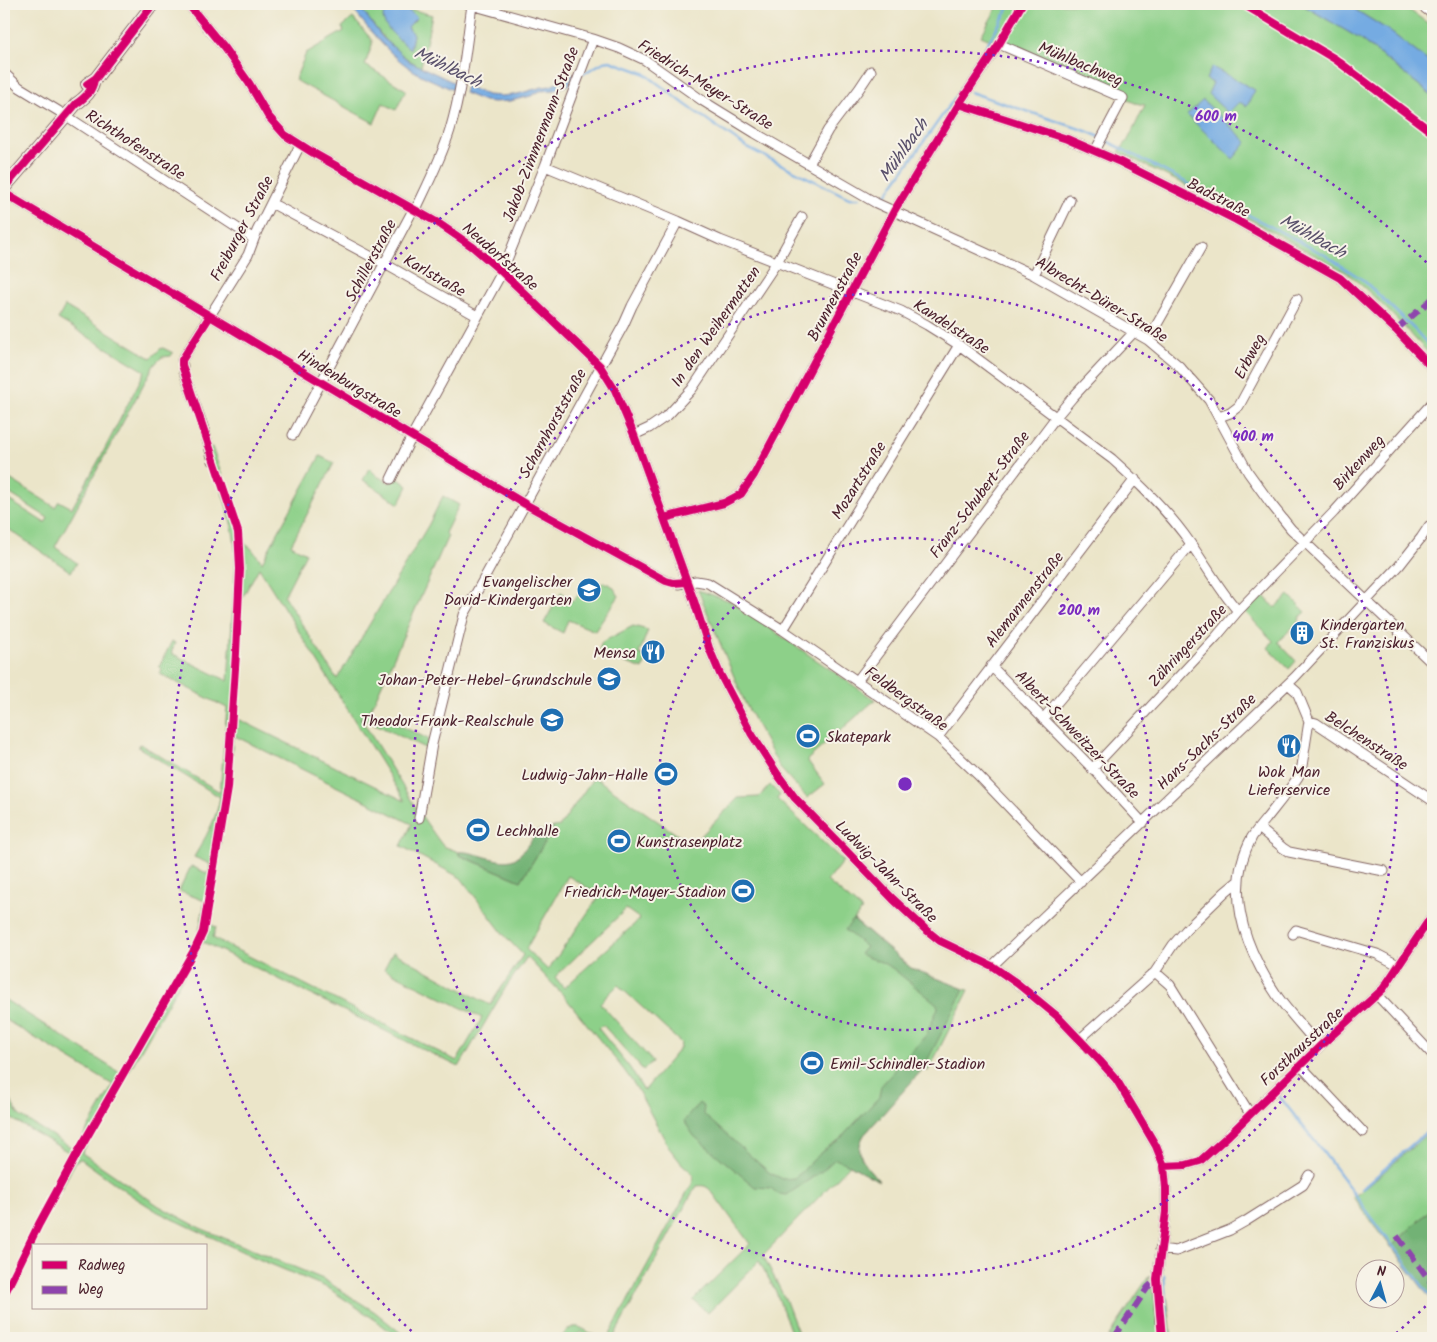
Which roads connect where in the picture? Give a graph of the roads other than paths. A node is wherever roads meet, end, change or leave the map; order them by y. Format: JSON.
{"nodes":[{"id":1,"x":153,"y":4,"type":"edge"},
{"id":2,"x":1421,"y":4,"type":"edge"},
{"id":3,"x":475,"y":5,"type":"edge"},
{"id":4,"x":193,"y":6,"type":"edge"},
{"id":5,"x":1433,"y":13,"type":"edge"},
{"id":6,"x":592,"y":39,"type":"junction"},
{"id":7,"x":999,"y":44,"type":"joint"},
{"id":8,"x":871,"y":71,"type":"dead end"},
{"id":9,"x":4,"y":73,"type":"edge"},
{"id":10,"x":962,"y":100,"type":"junction"},
{"id":11,"x":66,"y":116,"type":"junction"},
{"id":12,"x":300,"y":145,"type":"junction"},
{"id":13,"x":1097,"y":148,"type":"junction"},
{"id":14,"x":809,"y":164,"type":"junction"},
{"id":15,"x":545,"y":166,"type":"junction"},
{"id":16,"x":4,"y":188,"type":"edge"},
{"id":17,"x":4,"y":193,"type":"edge"},
{"id":18,"x":1070,"y":200,"type":"dead end"},
{"id":19,"x":272,"y":203,"type":"junction"},
{"id":20,"x":414,"y":208,"type":"junction"},
{"id":21,"x":894,"y":211,"type":"junction"},
{"id":22,"x":802,"y":217,"type":"dead end"},
{"id":23,"x":678,"y":221,"type":"junction"},
{"id":24,"x":254,"y":239,"type":"junction"},
{"id":25,"x":1201,"y":247,"type":"dead end"},
{"id":26,"x":777,"y":262,"type":"junction"},
{"id":27,"x":385,"y":264,"type":"junction"},
{"id":28,"x":502,"y":272,"type":"junction"},
{"id":29,"x":1034,"y":275,"type":"junction"},
{"id":30,"x":852,"y":292,"type":"junction"},
{"id":31,"x":1296,"y":299,"type":"dead end"},
{"id":32,"x":210,"y":316,"type":"junction"},
{"id":33,"x":477,"y":316,"type":"junction"},
{"id":34,"x":1134,"y":332,"type":"junction"},
{"id":35,"x":1148,"y":340,"type":"junction"},
{"id":36,"x":959,"y":345,"type":"junction"},
{"id":37,"x":600,"y":366,"type":"junction"},
{"id":38,"x":1433,"y":369,"type":"edge"},
{"id":39,"x":321,"y":382,"type":"junction"},
{"id":40,"x":1433,"y":402,"type":"edge"},
{"id":41,"x":1056,"y":417,"type":"junction"},
{"id":42,"x":1219,"y":418,"type":"junction"},
{"id":43,"x":293,"y":435,"type":"dead end"},
{"id":44,"x":634,"y":435,"type":"junction"},
{"id":45,"x":412,"y":436,"type":"junction"},
{"id":46,"x":213,"y":461,"type":"dead end"},
{"id":47,"x":391,"y":478,"type":"dead end"},
{"id":48,"x":1135,"y":479,"type":"junction"},
{"id":49,"x":525,"y":504,"type":"junction"},
{"id":50,"x":664,"y":518,"type":"junction"},
{"id":51,"x":1429,"y":526,"type":"dead end"},
{"id":52,"x":1305,"y":543,"type":"junction"},
{"id":53,"x":1191,"y":544,"type":"junction"},
{"id":54,"x":687,"y":582,"type":"junction"},
{"id":55,"x":1366,"y":601,"type":"junction"},
{"id":56,"x":1238,"y":612,"type":"junction"},
{"id":57,"x":783,"y":630,"type":"junction"},
{"id":58,"x":1433,"y":664,"type":"edge"},
{"id":59,"x":991,"y":666,"type":"junction"},
{"id":60,"x":857,"y":681,"type":"junction"},
{"id":61,"x":1288,"y":684,"type":"junction"},
{"id":62,"x":1043,"y":719,"type":"junction"},
{"id":63,"x":1309,"y":721,"type":"junction"},
{"id":64,"x":938,"y":737,"type":"junction"},
{"id":65,"x":1092,"y":769,"type":"junction"},
{"id":66,"x":1433,"y":801,"type":"edge"},
{"id":67,"x":419,"y":818,"type":"dead end"},
{"id":68,"x":1143,"y":823,"type":"junction"},
{"id":69,"x":1259,"y":828,"type":"junction"},
{"id":70,"x":1384,"y":871,"type":"dead end"},
{"id":71,"x":1081,"y":882,"type":"junction"},
{"id":72,"x":1238,"y":882,"type":"junction"},
{"id":73,"x":1433,"y":914,"type":"edge"},
{"id":74,"x":1293,"y":934,"type":"dead end"},
{"id":75,"x":1398,"y":965,"type":"junction"},
{"id":76,"x":992,"y":966,"type":"junction"},
{"id":77,"x":1155,"y":972,"type":"junction"},
{"id":78,"x":1377,"y":995,"type":"junction"},
{"id":79,"x":1080,"y":1039,"type":"junction"},
{"id":80,"x":1319,"y":1047,"type":"junction"},
{"id":81,"x":1433,"y":1055,"type":"edge"},
{"id":82,"x":1301,"y":1066,"type":"junction"},
{"id":83,"x":1250,"y":1114,"type":"junction"},
{"id":84,"x":1363,"y":1132,"type":"dead end"},
{"id":85,"x":1164,"y":1166,"type":"junction"},
{"id":86,"x":1310,"y":1175,"type":"dead end"},
{"id":87,"x":1160,"y":1249,"type":"junction"},
{"id":88,"x":1160,"y":1323,"type":"dead end"}],
"edges":[{"from":1,"to":11,"type":"main road"},
{"from":2,"to":5,"type":"street"},
{"from":3,"to":6,"type":"street","name":"Friedrich-Meyer-Straße"},
{"from":3,"to":20,"type":"street","name":"Schillerstraße"},
{"from":4,"to":12,"type":"street","name":"Neudorfstraße"},
{"from":6,"to":14,"type":"street","name":"Friedrich-Meyer-Straße"},
{"from":6,"to":15,"type":"street","name":"Jakob-Zimmermann-Straße"},
{"from":7,"to":10,"type":"street","name":"Brunnenstraße"},
{"from":7,"to":13,"type":"street","name":"Mühlbachweg"},
{"from":8,"to":14,"type":"street"},
{"from":9,"to":11,"type":"street","name":"Richthofenstraße"},
{"from":10,"to":13,"type":"street","name":"Badstraße"},
{"from":10,"to":21,"type":"street","name":"Brunnenstraße"},
{"from":11,"to":16,"type":"main road"},
{"from":11,"to":24,"type":"street","name":"Richthofenstraße"},
{"from":12,"to":19,"type":"street","name":"Freiburger Straße"},
{"from":12,"to":20,"type":"street","name":"Neudorfstraße"},
{"from":13,"to":38,"type":"street","name":"Badstraße"},
{"from":14,"to":21,"type":"street","name":"Friedrich-Meyer-Straße"},
{"from":15,"to":23,"type":"street","name":"Kandelstraße"},
{"from":15,"to":28,"type":"street","name":"Jakob-Zimmermann-Straße"},
{"from":17,"to":32,"type":"street","name":"Hindenburgstraße"},
{"from":18,"to":29,"type":"street"},
{"from":19,"to":24,"type":"street","name":"Freiburger Straße"},
{"from":19,"to":27,"type":"street","name":"Karlstraße"},
{"from":20,"to":27,"type":"street","name":"Schillerstraße"},
{"from":20,"to":28,"type":"street","name":"Neudorfstraße"},
{"from":21,"to":29,"type":"street","name":"Albrecht-Dürer-Straße"},
{"from":21,"to":30,"type":"street","name":"Brunnenstraße"},
{"from":22,"to":26,"type":"street","name":"In den Weihermatten"},
{"from":23,"to":26,"type":"street","name":"Kandelstraße"},
{"from":23,"to":37,"type":"street","name":"Scharnhorststraße"},
{"from":24,"to":32,"type":"street","name":"Freiburger Straße"},
{"from":25,"to":35,"type":"street"},
{"from":26,"to":30,"type":"street","name":"Kandelstraße"},
{"from":26,"to":44,"type":"street","name":"In den Weihermatten"},
{"from":27,"to":33,"type":"street","name":"Karlstraße"},
{"from":27,"to":39,"type":"street","name":"Schillerstraße"},
{"from":28,"to":33,"type":"street","name":"Jakob-Zimmermann-Straße"},
{"from":28,"to":37,"type":"street","name":"Neudorfstraße"},
{"from":29,"to":34,"type":"street","name":"Albrecht-Dürer-Straße"},
{"from":30,"to":36,"type":"street","name":"Kandelstraße"},
{"from":30,"to":50,"type":"street","name":"Brunnenstraße"},
{"from":31,"to":42,"type":"street","name":"Erbweg"},
{"from":32,"to":39,"type":"street","name":"Hindenburgstraße"},
{"from":32,"to":46,"type":"street","name":"Freiburger Straße"},
{"from":33,"to":45,"type":"street","name":"Jakob-Zimmermann-Straße"},
{"from":34,"to":35,"type":"street","name":"Albrecht-Dürer-Straße"},
{"from":34,"to":41,"type":"street","name":"Franz-Schubert-Straße"},
{"from":35,"to":42,"type":"street","name":"Albrecht-Dürer-Straße"},
{"from":36,"to":41,"type":"street","name":"Kandelstraße"},
{"from":36,"to":57,"type":"street","name":"Mozartstraße"},
{"from":37,"to":44,"type":"street","name":"Neudorfstraße"},
{"from":37,"to":49,"type":"street","name":"Scharnhorststraße"},
{"from":39,"to":43,"type":"street","name":"Schillerstraße"},
{"from":39,"to":45,"type":"street","name":"Hindenburgstraße"},
{"from":40,"to":52,"type":"street","name":"Birkenweg"},
{"from":41,"to":48,"type":"street","name":"Kandelstraße"},
{"from":41,"to":60,"type":"street","name":"Franz-Schubert-Straße"},
{"from":42,"to":52,"type":"street","name":"Albrecht-Dürer-Straße"},
{"from":44,"to":50,"type":"street","name":"Neudorfstraße"},
{"from":45,"to":47,"type":"street","name":"Jakob-Zimmermann-Straße"},
{"from":45,"to":49,"type":"street","name":"Hindenburgstraße"},
{"from":48,"to":53,"type":"street","name":"Kandelstraße"},
{"from":48,"to":59,"type":"street","name":"Alemannenstraße"},
{"from":49,"to":54,"type":"street","name":"Hindenburgstraße"},
{"from":49,"to":67,"type":"street","name":"Scharnhorststraße"},
{"from":50,"to":54,"type":"street","name":"Neudorfstraße"},
{"from":51,"to":55,"type":"street","name":"Hans-Sachs-Straße"},
{"from":52,"to":55,"type":"street","name":"Albrecht-Dürer-Straße"},
{"from":52,"to":56,"type":"street","name":"Zähringerstraße"},
{"from":53,"to":56,"type":"street","name":"Kandelstraße"},
{"from":53,"to":62,"type":"street"},
{"from":54,"to":57,"type":"street","name":"Feldbergstraße"},
{"from":54,"to":76,"type":"street","name":"Ludwig-Jahn-Straße"},
{"from":55,"to":58,"type":"street","name":"Albrecht-Dürer-Straße"},
{"from":55,"to":61,"type":"street","name":"Hans-Sachs-Straße"},
{"from":56,"to":65,"type":"street","name":"Zähringerstraße"},
{"from":57,"to":60,"type":"street","name":"Feldbergstraße"},
{"from":59,"to":62,"type":"street","name":"Albert-Schweitzer-Straße"},
{"from":59,"to":64,"type":"street","name":"Alemannenstraße"},
{"from":60,"to":64,"type":"street","name":"Feldbergstraße"},
{"from":61,"to":63,"type":"street"},
{"from":61,"to":68,"type":"street","name":"Hans-Sachs-Straße"},
{"from":62,"to":65,"type":"street","name":"Albert-Schweitzer-Straße"},
{"from":63,"to":66,"type":"street","name":"Belchenstraße"},
{"from":63,"to":69,"type":"street"},
{"from":64,"to":71,"type":"street","name":"Feldbergstraße"},
{"from":65,"to":68,"type":"street","name":"Albert-Schweitzer-Straße"},
{"from":68,"to":71,"type":"street","name":"Hans-Sachs-Straße"},
{"from":69,"to":70,"type":"street"},
{"from":69,"to":72,"type":"street"},
{"from":71,"to":76,"type":"street","name":"Hans-Sachs-Straße"},
{"from":72,"to":77,"type":"street"},
{"from":72,"to":80,"type":"street"},
{"from":73,"to":75,"type":"street","name":"Forsthausstraße"},
{"from":74,"to":75,"type":"street"},
{"from":75,"to":78,"type":"street","name":"Forsthausstraße"},
{"from":76,"to":79,"type":"street","name":"Ludwig-Jahn-Straße"},
{"from":77,"to":79,"type":"street"},
{"from":77,"to":83,"type":"street"},
{"from":78,"to":80,"type":"street","name":"Forsthausstraße"},
{"from":78,"to":81,"type":"street"},
{"from":79,"to":85,"type":"street","name":"Ludwig-Jahn-Straße"},
{"from":80,"to":82,"type":"street","name":"Forsthausstraße"},
{"from":82,"to":83,"type":"street","name":"Forsthausstraße"},
{"from":82,"to":84,"type":"street"},
{"from":83,"to":85,"type":"street","name":"Forsthausstraße"},
{"from":85,"to":87,"type":"street","name":"Ludwig-Jahn-Straße"},
{"from":86,"to":87,"type":"street"},
{"from":87,"to":88,"type":"street","name":"Ludwig-Jahn-Straße"}]}
